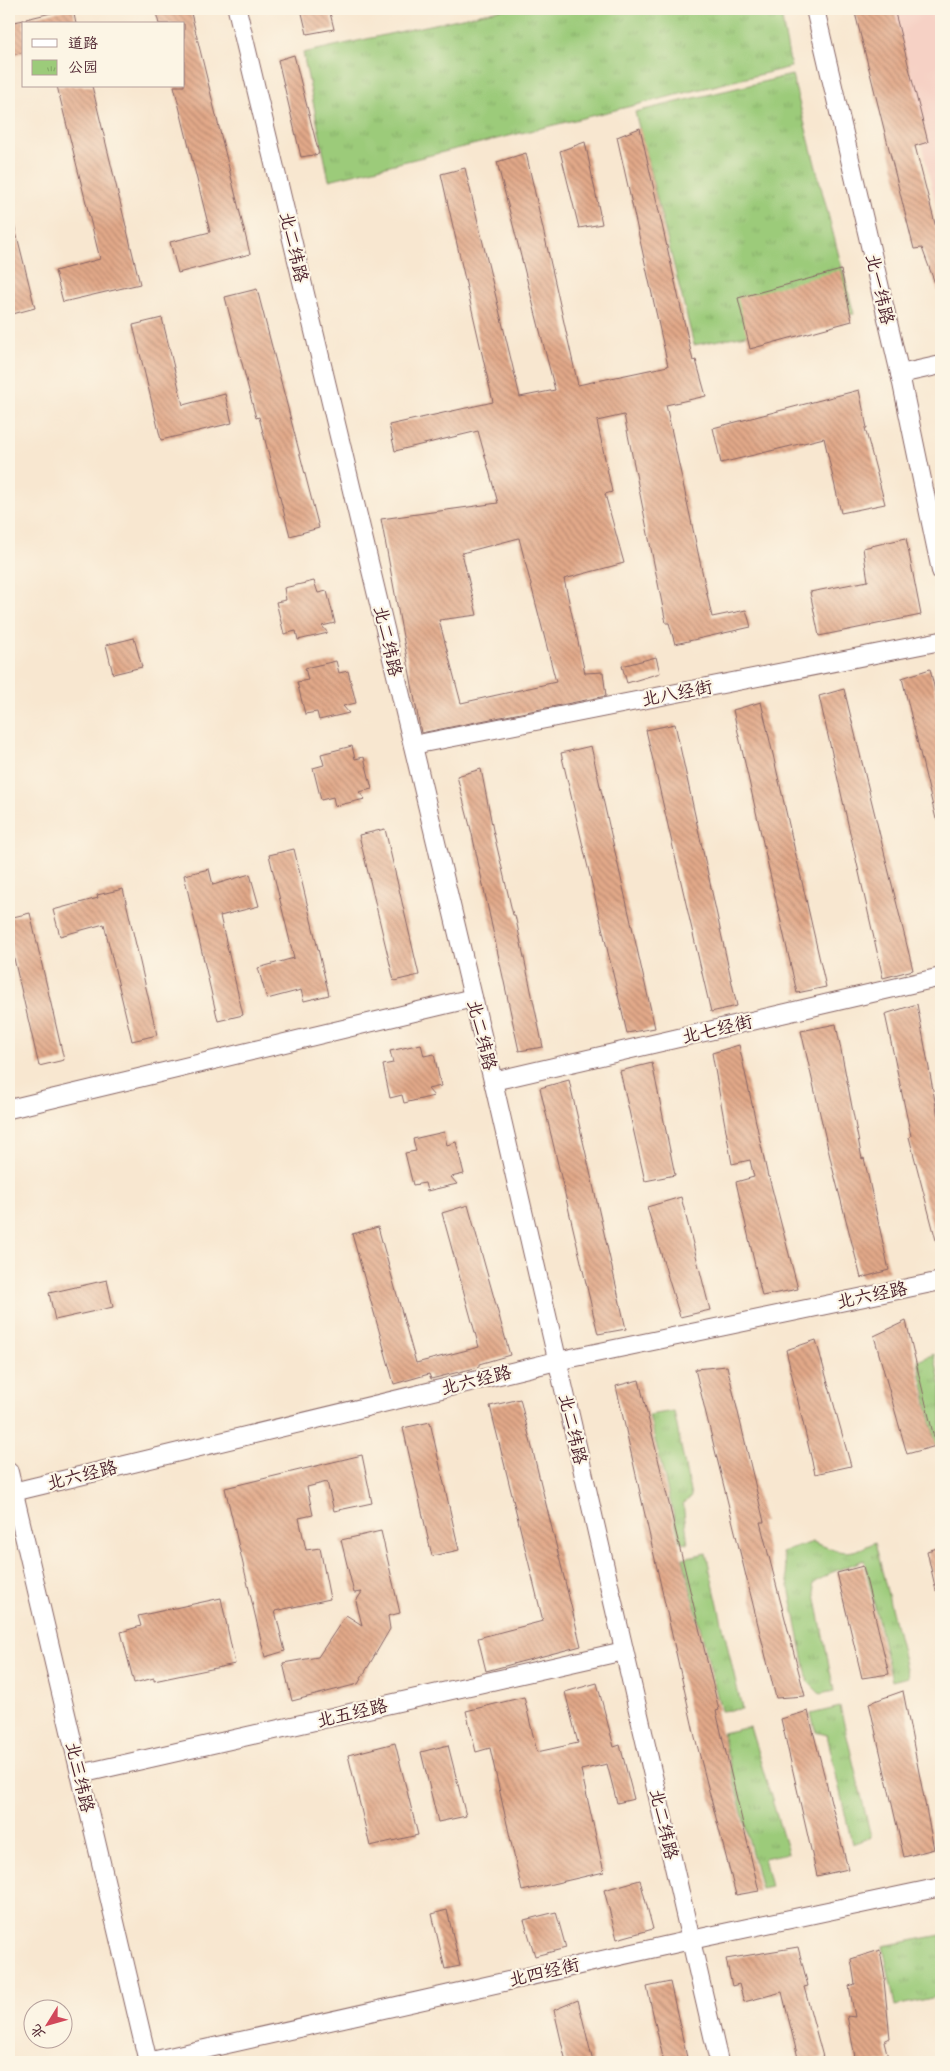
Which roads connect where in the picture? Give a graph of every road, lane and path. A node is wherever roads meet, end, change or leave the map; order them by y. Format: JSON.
{"nodes":[{"id":1,"x":237,"y":9,"type":"edge"},
{"id":2,"x":815,"y":9,"type":"edge"},
{"id":3,"x":941,"y":365,"type":"edge"},
{"id":4,"x":900,"y":374,"type":"junction"},
{"id":5,"x":941,"y":571,"type":"edge"},
{"id":6,"x":941,"y":640,"type":"edge"},
{"id":7,"x":413,"y":745,"type":"junction"},
{"id":8,"x":941,"y":978,"type":"edge"},
{"id":9,"x":473,"y":998,"type":"junction"},
{"id":10,"x":493,"y":1081,"type":"junction"},
{"id":11,"x":9,"y":1109,"type":"edge"},
{"id":12,"x":941,"y":1281,"type":"edge"},
{"id":13,"x":557,"y":1360,"type":"junction"},
{"id":14,"x":9,"y":1472,"type":"edge"},
{"id":15,"x":13,"y":1492,"type":"junction"},
{"id":16,"x":624,"y":1651,"type":"junction"},
{"id":17,"x":80,"y":1774,"type":"junction"},
{"id":18,"x":941,"y":1887,"type":"edge"},
{"id":19,"x":691,"y":1940,"type":"junction"},
{"id":20,"x":148,"y":2062,"type":"edge"},
{"id":21,"x":719,"y":2062,"type":"edge"}],
"edges":[{"from":1,"to":7,"type":"street","name":"北二纬路"},
{"from":2,"to":4,"type":"street","name":"北一纬路"},
{"from":3,"to":4,"type":"street"},
{"from":4,"to":5,"type":"street","name":"北一纬路"},
{"from":6,"to":7,"type":"street","name":"北八经街"},
{"from":7,"to":9,"type":"street","name":"北二纬路"},
{"from":8,"to":10,"type":"street","name":"北七经街"},
{"from":9,"to":10,"type":"street","name":"北二纬路"},
{"from":9,"to":11,"type":"street"},
{"from":10,"to":13,"type":"street","name":"北二纬路"},
{"from":12,"to":13,"type":"street","name":"北六经路"},
{"from":13,"to":15,"type":"street","name":"北六经路"},
{"from":13,"to":16,"type":"street","name":"北二纬路"},
{"from":14,"to":15,"type":"street","name":"北三纬路"},
{"from":15,"to":17,"type":"street","name":"北三纬路"},
{"from":16,"to":17,"type":"street","name":"北五经路"},
{"from":16,"to":19,"type":"street","name":"北二纬路"},
{"from":17,"to":20,"type":"street","name":"北三纬路"},
{"from":18,"to":19,"type":"street","name":"北四经街"},
{"from":19,"to":20,"type":"street","name":"北四经街"},
{"from":19,"to":21,"type":"street","name":"北二纬路"}]}
